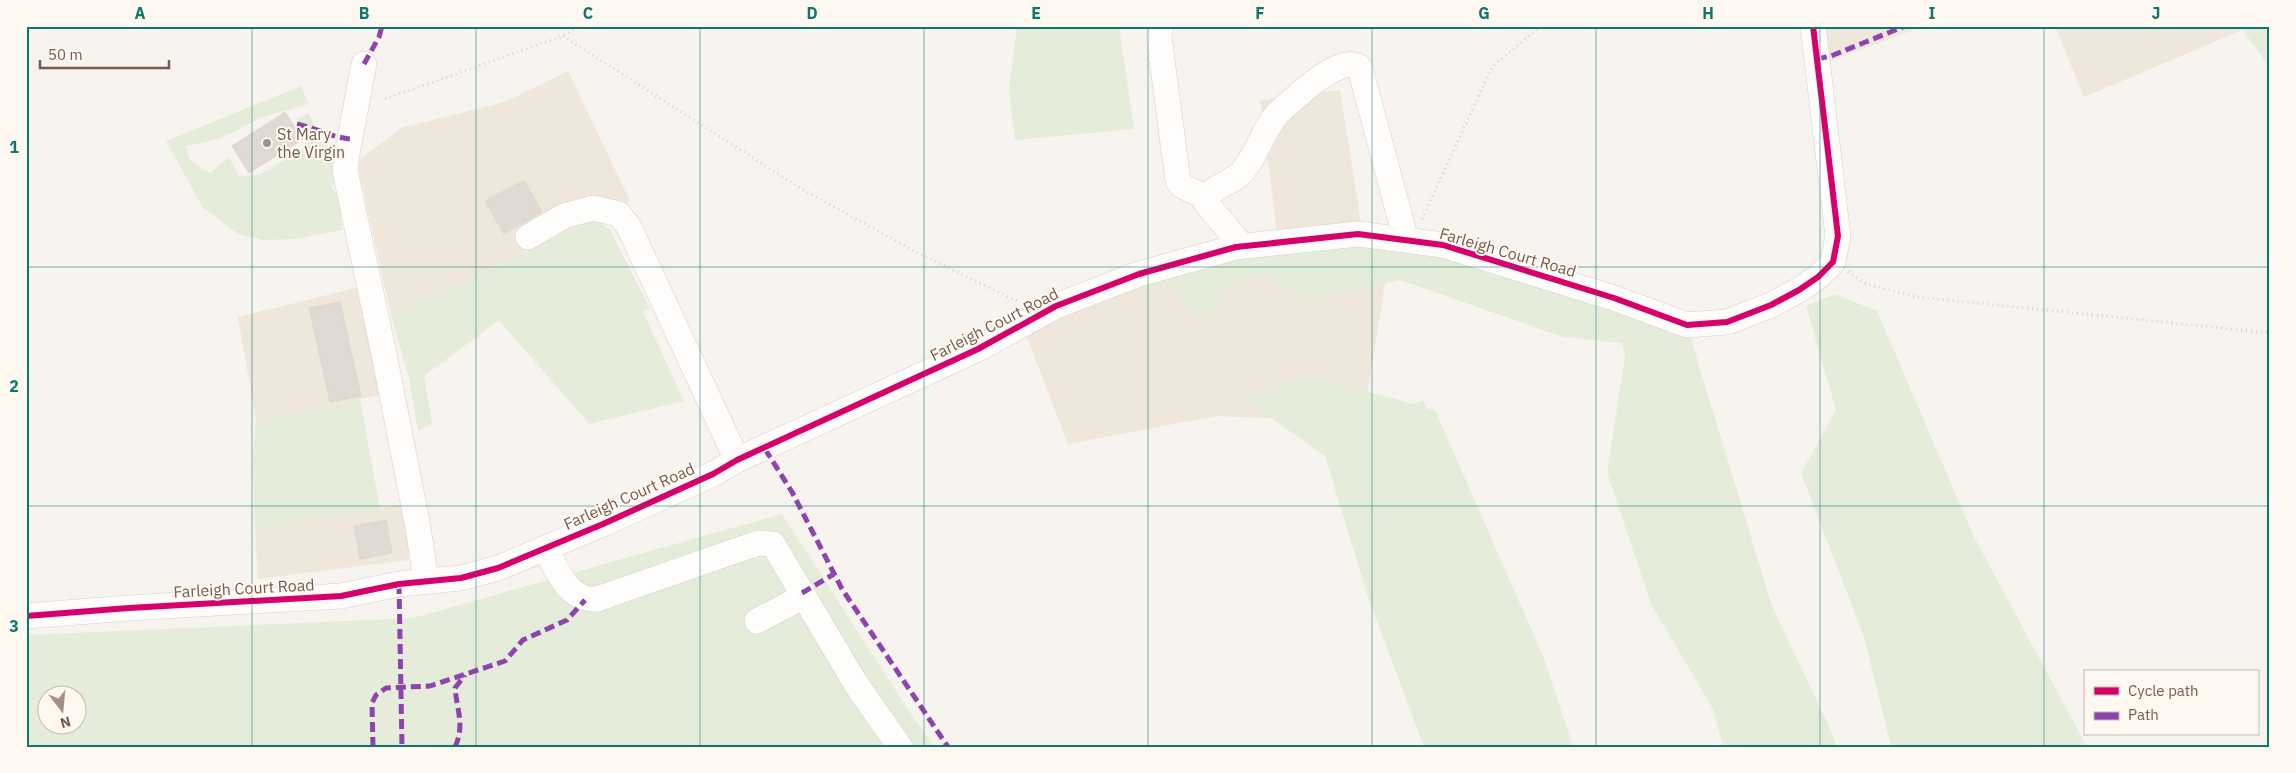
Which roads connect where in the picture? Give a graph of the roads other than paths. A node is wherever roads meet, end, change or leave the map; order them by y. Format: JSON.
{"nodes":[{"id":1,"x":1161,"y":26,"type":"edge"},
{"id":2,"x":1813,"y":26,"type":"edge"},
{"id":3,"x":364,"y":64,"type":"dead end"},
{"id":4,"x":1205,"y":197,"type":"junction"},
{"id":5,"x":528,"y":237,"type":"dead end"},
{"id":6,"x":1409,"y":240,"type":"junction"},
{"id":7,"x":1242,"y":246,"type":"junction"},
{"id":8,"x":377,"y":402,"type":"dead end"},
{"id":9,"x":737,"y":460,"type":"junction"},
{"id":10,"x":415,"y":514,"type":"junction"},
{"id":11,"x":545,"y":548,"type":"junction"},
{"id":12,"x":426,"y":581,"type":"junction"},
{"id":13,"x":804,"y":596,"type":"junction"},
{"id":14,"x":26,"y":616,"type":"edge"},
{"id":15,"x":757,"y":621,"type":"dead end"},
{"id":16,"x":900,"y":747,"type":"edge"}],
"edges":[{"from":1,"to":4,"type":"street"},
{"from":2,"to":6,"type":"street","name":"Farleigh Court Road"},
{"from":3,"to":10,"type":"street"},
{"from":4,"to":6,"type":"street"},
{"from":4,"to":7,"type":"street"},
{"from":5,"to":9,"type":"street"},
{"from":6,"to":7,"type":"street","name":"Farleigh Court Road"},
{"from":7,"to":9,"type":"street","name":"Farleigh Court Road"},
{"from":8,"to":10,"type":"street"},
{"from":9,"to":11,"type":"street","name":"Farleigh Court Road"},
{"from":10,"to":12,"type":"street"},
{"from":11,"to":12,"type":"street","name":"Farleigh Court Road"},
{"from":11,"to":13,"type":"street"},
{"from":12,"to":14,"type":"street","name":"Farleigh Court Road"},
{"from":13,"to":15,"type":"street"},
{"from":13,"to":16,"type":"street"}]}
